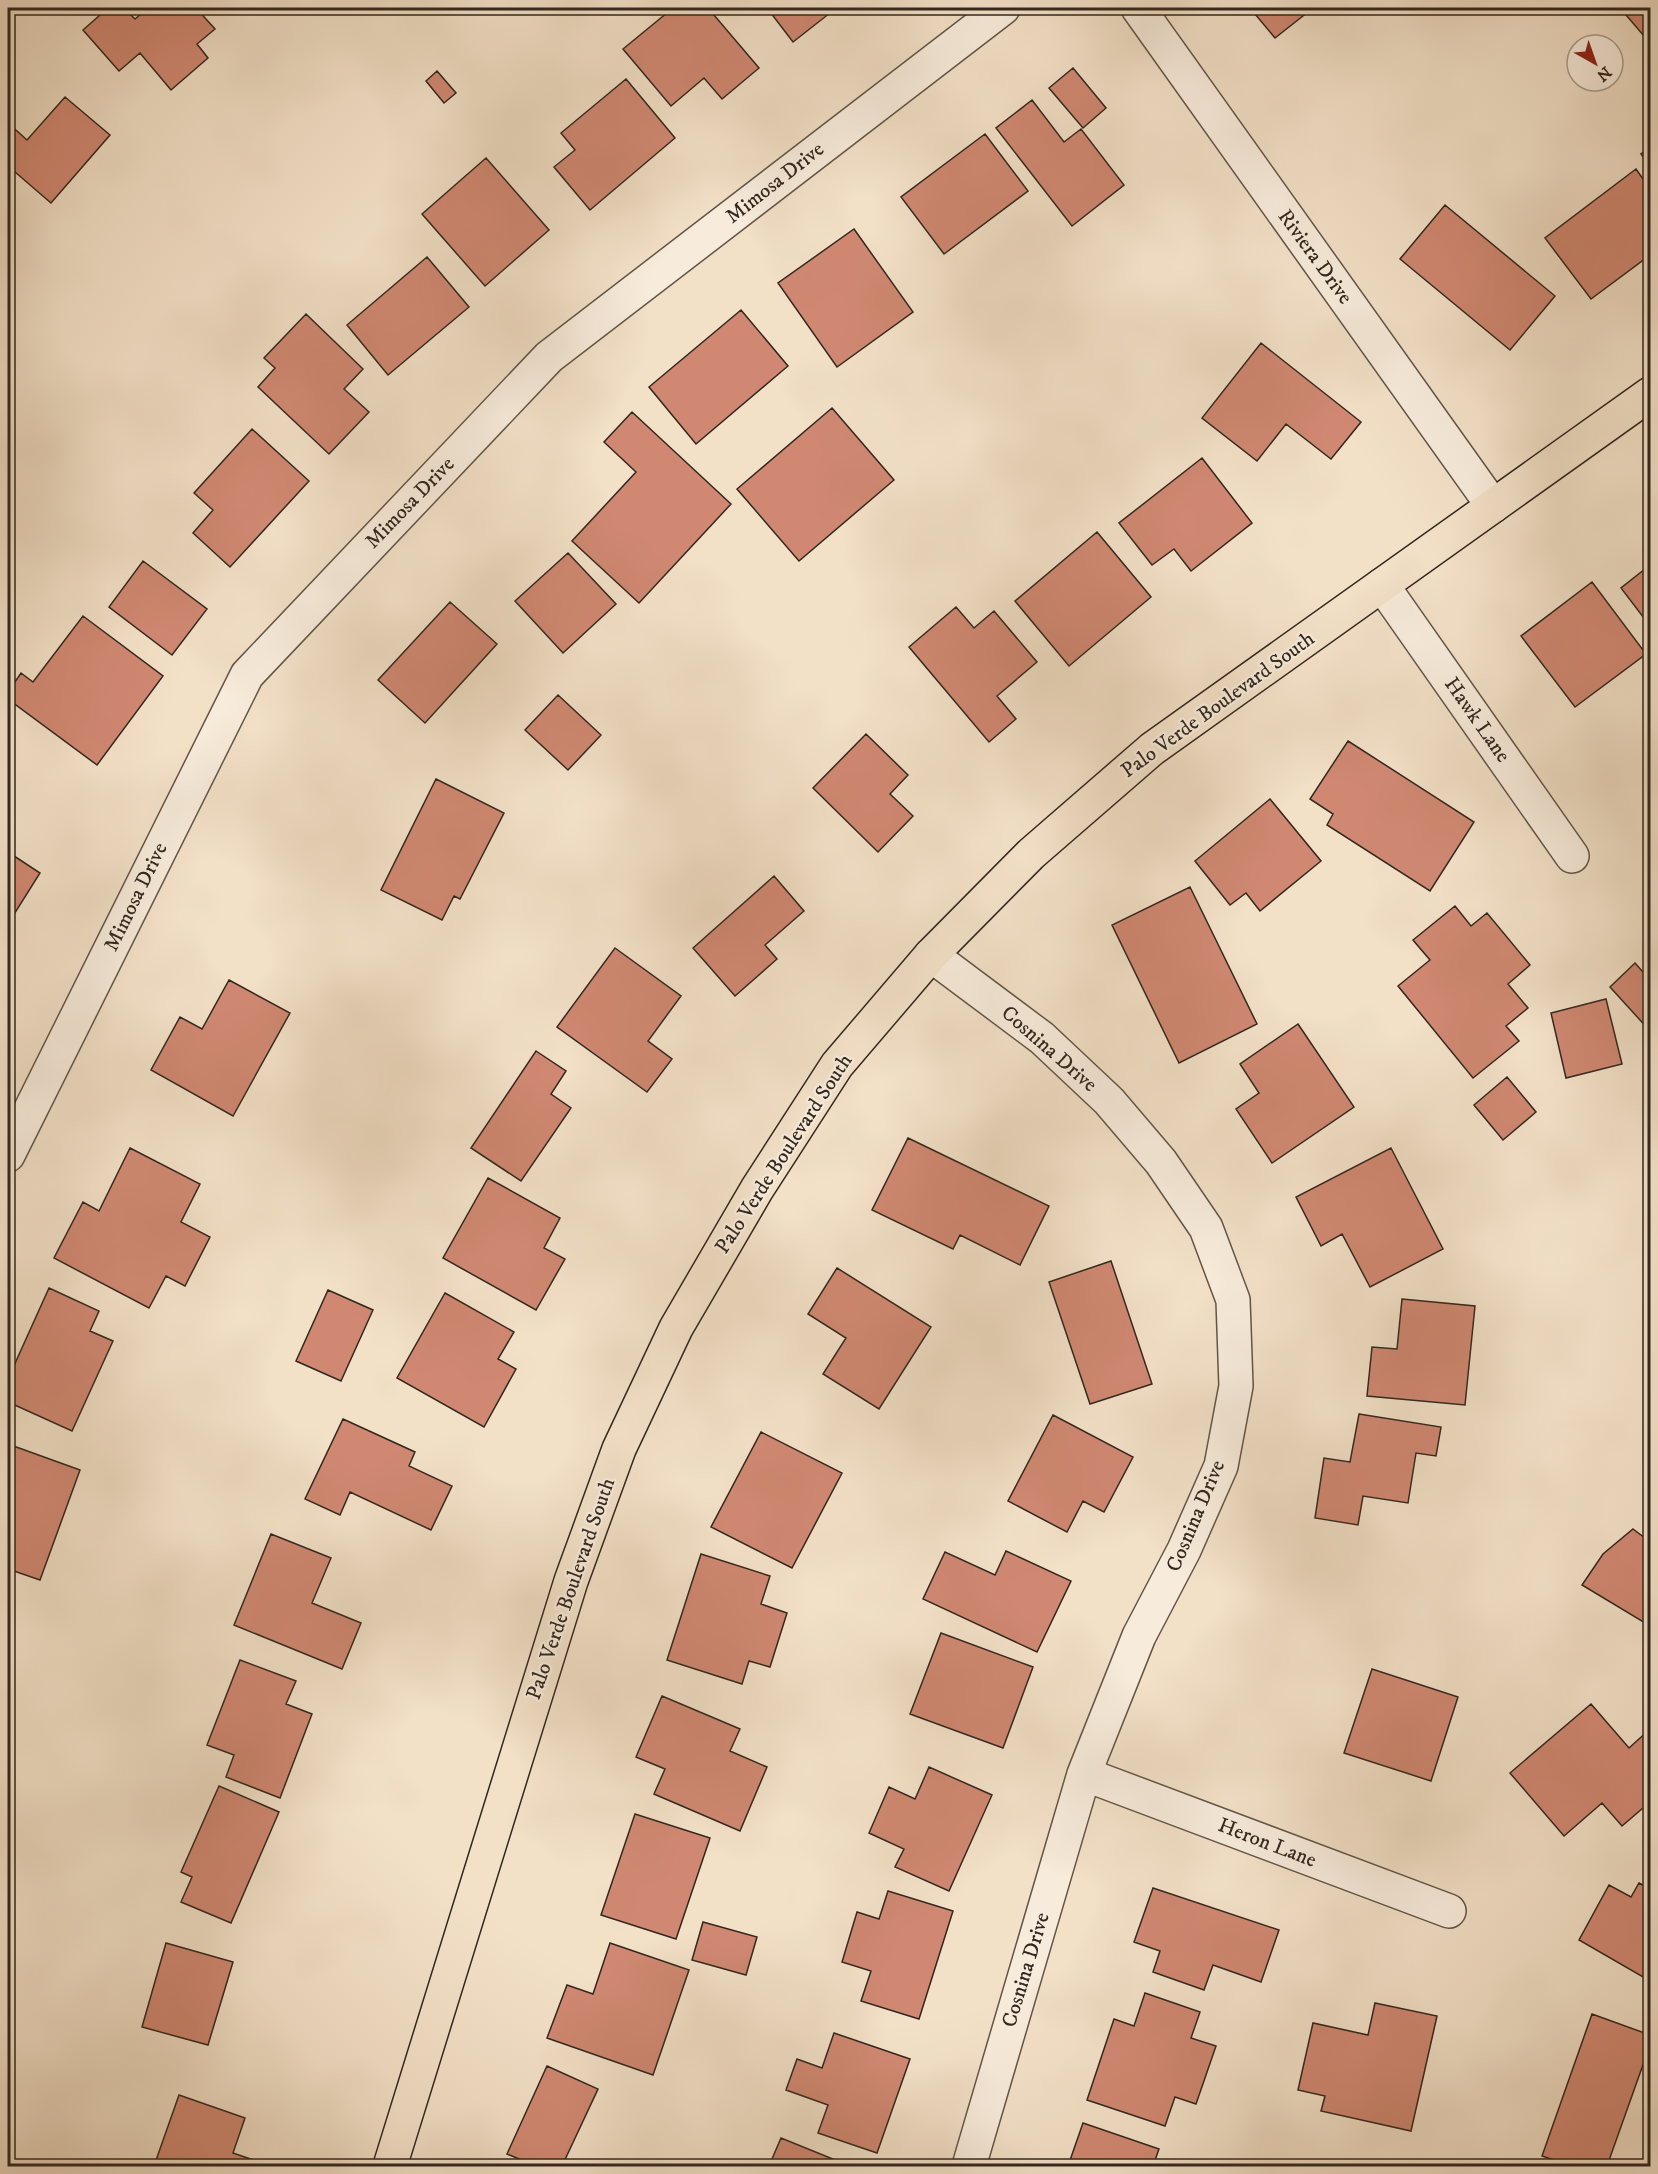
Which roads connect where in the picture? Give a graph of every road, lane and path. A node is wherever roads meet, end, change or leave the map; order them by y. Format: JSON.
{"nodes":[{"id":1,"x":1003,"y":8,"type":"edge"},
{"id":2,"x":1138,"y":8,"type":"edge"},
{"id":3,"x":1650,"y":394,"type":"edge"},
{"id":4,"x":1493,"y":506,"type":"junction"},
{"id":5,"x":1383,"y":585,"type":"junction"},
{"id":6,"x":1572,"y":856,"type":"dead end"},
{"id":7,"x":931,"y":955,"type":"junction"},
{"id":8,"x":8,"y":1155,"type":"edge"},
{"id":9,"x":1084,"y":1774,"type":"junction"},
{"id":10,"x":1449,"y":1911,"type":"dead end"},
{"id":11,"x":390,"y":2166,"type":"edge"},
{"id":12,"x":969,"y":2166,"type":"edge"}],
"edges":[{"from":1,"to":8,"type":"street","name":"Mimosa Drive"},
{"from":2,"to":4,"type":"street","name":"Riviera Drive"},
{"from":3,"to":4,"type":"main road","name":"Palo Verde Boulevard South"},
{"from":4,"to":5,"type":"main road","name":"Palo Verde Boulevard South"},
{"from":5,"to":6,"type":"street","name":"Hawk Lane"},
{"from":5,"to":7,"type":"main road","name":"Palo Verde Boulevard South"},
{"from":7,"to":9,"type":"street","name":"Cosnina Drive"},
{"from":7,"to":11,"type":"main road","name":"Palo Verde Boulevard South"},
{"from":9,"to":10,"type":"street","name":"Heron Lane"},
{"from":9,"to":12,"type":"street","name":"Cosnina Drive"}]}
